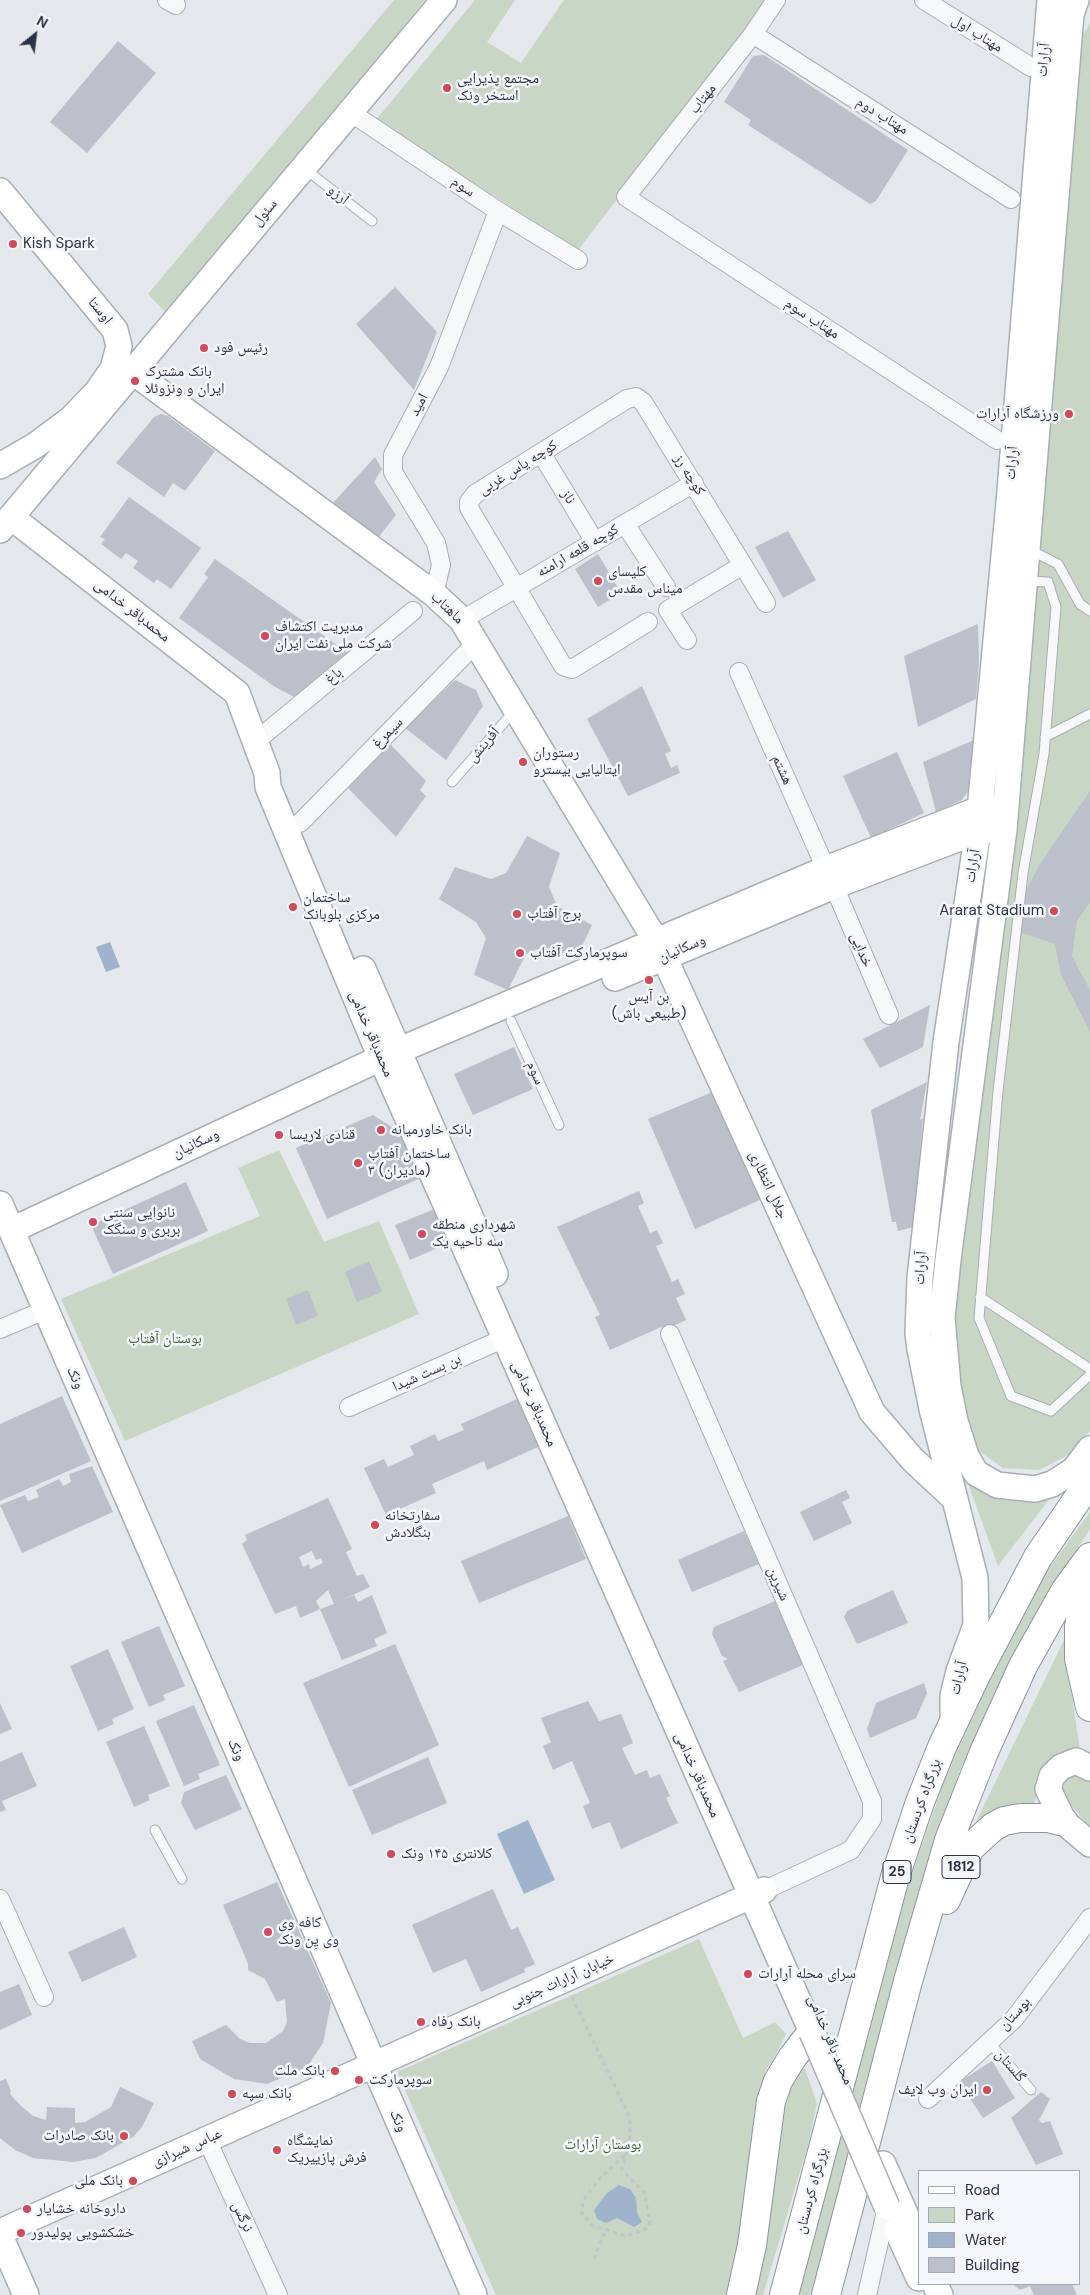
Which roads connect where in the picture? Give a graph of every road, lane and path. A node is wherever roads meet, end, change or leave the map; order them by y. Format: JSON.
{"nodes":[{"id":1,"x":444,"y":0,"type":"edge"},
{"id":2,"x":776,"y":0,"type":"edge"},
{"id":3,"x":924,"y":0,"type":"edge"},
{"id":4,"x":1050,"y":0,"type":"edge"},
{"id":5,"x":1076,"y":0,"type":"edge"},
{"id":6,"x":754,"y":34,"type":"junction"},
{"id":7,"x":1031,"y":67,"type":"dead end"},
{"id":8,"x":350,"y":112,"type":"junction"},
{"id":9,"x":303,"y":168,"type":"junction"},
{"id":10,"x":0,"y":191,"type":"edge"},
{"id":11,"x":626,"y":197,"type":"joint"},
{"id":12,"x":1011,"y":198,"type":"dead end"},
{"id":13,"x":498,"y":210,"type":"junction"},
{"id":14,"x":372,"y":221,"type":"dead end"},
{"id":15,"x":578,"y":260,"type":"dead end"},
{"id":16,"x":133,"y":372,"type":"junction"},
{"id":17,"x":627,"y":400,"type":"joint"},
{"id":18,"x":86,"y":426,"type":"junction"},
{"id":19,"x":997,"y":440,"type":"dead end"},
{"id":20,"x":541,"y":453,"type":"junction"},
{"id":21,"x":0,"y":466,"type":"edge"},
{"id":22,"x":0,"y":482,"type":"edge"},
{"id":23,"x":694,"y":483,"type":"junction"},
{"id":24,"x":625,"y":524,"type":"junction"},
{"id":25,"x":4,"y":525,"type":"edge"},
{"id":26,"x":595,"y":542,"type":"junction"},
{"id":27,"x":1021,"y":560,"type":"junction"},
{"id":28,"x":743,"y":565,"type":"junction"},
{"id":29,"x":516,"y":587,"type":"junction"},
{"id":30,"x":666,"y":587,"type":"dead end"},
{"id":31,"x":434,"y":594,"type":"junction"},
{"id":32,"x":766,"y":603,"type":"dead end"},
{"id":33,"x":413,"y":611,"type":"dead end"},
{"id":34,"x":1090,"y":611,"type":"edge"},
{"id":35,"x":462,"y":620,"type":"junction"},
{"id":36,"x":648,"y":622,"type":"dead end"},
{"id":37,"x":687,"y":640,"type":"dead end"},
{"id":38,"x":476,"y":643,"type":"junction"},
{"id":39,"x":739,"y":672,"type":"dead end"},
{"id":40,"x":515,"y":709,"type":"junction"},
{"id":41,"x":1090,"y":714,"type":"edge"},
{"id":42,"x":1045,"y":737,"type":"junction"},
{"id":43,"x":256,"y":741,"type":"junction"},
{"id":44,"x":267,"y":773,"type":"junction"},
{"id":45,"x":452,"y":782,"type":"dead end"},
{"id":46,"x":1004,"y":818,"type":"junction"},
{"id":47,"x":979,"y":820,"type":"junction"},
{"id":48,"x":300,"y":823,"type":"junction"},
{"id":49,"x":830,"y":877,"type":"junction"},
{"id":50,"x":660,"y":949,"type":"junction"},
{"id":51,"x":362,"y":989,"type":"junction"},
{"id":52,"x":889,"y":1015,"type":"dead end"},
{"id":53,"x":512,"y":1021,"type":"junction"},
{"id":54,"x":393,"y":1062,"type":"junction"},
{"id":55,"x":559,"y":1125,"type":"dead end"},
{"id":56,"x":0,"y":1204,"type":"edge"},
{"id":57,"x":12,"y":1230,"type":"junction"},
{"id":58,"x":479,"y":1258,"type":"junction"},
{"id":59,"x":980,"y":1297,"type":"junction"},
{"id":60,"x":45,"y":1310,"type":"junction"},
{"id":61,"x":0,"y":1329,"type":"edge"},
{"id":62,"x":670,"y":1334,"type":"dead end"},
{"id":63,"x":505,"y":1338,"type":"junction"},
{"id":64,"x":1090,"y":1369,"type":"edge"},
{"id":65,"x":1090,"y":1375,"type":"edge"},
{"id":66,"x":349,"y":1407,"type":"dead end"},
{"id":67,"x":1090,"y":1449,"type":"edge"},
{"id":68,"x":1090,"y":1481,"type":"edge"},
{"id":69,"x":955,"y":1499,"type":"junction"},
{"id":70,"x":1090,"y":1557,"type":"edge"},
{"id":71,"x":1090,"y":1586,"type":"edge"},
{"id":72,"x":1090,"y":1707,"type":"edge"},
{"id":73,"x":953,"y":1722,"type":"junction"},
{"id":74,"x":1090,"y":1768,"type":"edge"},
{"id":75,"x":1064,"y":1822,"type":"junction"},
{"id":76,"x":155,"y":1830,"type":"dead end"},
{"id":77,"x":1090,"y":1844,"type":"edge"},
{"id":78,"x":182,"y":1879,"type":"dead end"},
{"id":79,"x":758,"y":1893,"type":"junction"},
{"id":80,"x":1,"y":1904,"type":"edge"},
{"id":81,"x":1090,"y":1918,"type":"edge"},
{"id":82,"x":564,"y":1980,"type":"junction"},
{"id":83,"x":908,"y":1981,"type":"junction"},
{"id":84,"x":44,"y":1998,"type":"dead end"},
{"id":85,"x":823,"y":2041,"type":"junction"},
{"id":86,"x":989,"y":2042,"type":"junction"},
{"id":87,"x":374,"y":2065,"type":"junction"},
{"id":88,"x":1031,"y":2090,"type":"dead end"},
{"id":89,"x":928,"y":2099,"type":"dead end"},
{"id":90,"x":207,"y":2140,"type":"junction"},
{"id":91,"x":626,"y":2154,"type":"junction"},
{"id":92,"x":887,"y":2207,"type":"junction"},
{"id":93,"x":606,"y":2229,"type":"junction"},
{"id":94,"x":0,"y":2232,"type":"edge"},
{"id":95,"x":0,"y":2236,"type":"edge"},
{"id":96,"x":918,"y":2243,"type":"edge"},
{"id":97,"x":594,"y":2260,"type":"dead end"},
{"id":98,"x":918,"y":2276,"type":"edge"},
{"id":99,"x":18,"y":2289,"type":"edge"},
{"id":100,"x":278,"y":2295,"type":"edge"},
{"id":101,"x":474,"y":2295,"type":"edge"},
{"id":102,"x":740,"y":2295,"type":"edge"},
{"id":103,"x":784,"y":2295,"type":"edge"},
{"id":104,"x":826,"y":2295,"type":"edge"},
{"id":105,"x":867,"y":2295,"type":"edge"}],
"edges":[{"from":1,"to":8,"type":"main road","name":"سئول"},
{"from":2,"to":6,"type":"street","name":"مهتاب"},
{"from":3,"to":7,"type":"street","name":"مهتاب اول"},
{"from":4,"to":27,"type":"main road","name":"آرارات"},
{"from":5,"to":27,"type":"main road","name":"آرارات"},
{"from":6,"to":11,"type":"street","name":"مهتاب"},
{"from":6,"to":12,"type":"street","name":"مهتاب دوم"},
{"from":8,"to":9,"type":"main road","name":"سئول"},
{"from":8,"to":13,"type":"street","name":"سوم"},
{"from":9,"to":14,"type":"lane","name":"آرزو"},
{"from":9,"to":16,"type":"main road","name":"سئول"},
{"from":10,"to":21,"type":"main road","name":"اوستا"},
{"from":11,"to":19,"type":"street","name":"مهتاب سوم"},
{"from":13,"to":15,"type":"street","name":"سوم"},
{"from":13,"to":31,"type":"street","name":"امید"},
{"from":16,"to":18,"type":"main road","name":"سئول"},
{"from":16,"to":31,"type":"main road","name":"ماهتاب"},
{"from":17,"to":20,"type":"street","name":"کوچه یاس غربی"},
{"from":17,"to":23,"type":"street","name":"کوچه رز"},
{"from":18,"to":22,"type":"main road","name":"سئول"},
{"from":18,"to":25,"type":"main road","name":"سئول"},
{"from":20,"to":26,"type":"street","name":"ناز"},
{"from":20,"to":29,"type":"street","name":"کوچه یاس غربی"},
{"from":23,"to":24,"type":"street","name":"کوچه قلعه ارامنه"},
{"from":23,"to":28,"type":"street","name":"کوچه رز"},
{"from":24,"to":26,"type":"street","name":"کوچه قلعه ارامنه"},
{"from":24,"to":30,"type":"street"},
{"from":25,"to":43,"type":"main road","name":"محمدباقر خدامی"},
{"from":26,"to":29,"type":"street","name":"کوچه قلعه ارامنه"},
{"from":27,"to":34,"type":"lane"},
{"from":27,"to":42,"type":"lane"},
{"from":27,"to":46,"type":"main road","name":"آرارات"},
{"from":27,"to":47,"type":"main road","name":"آرارات"},
{"from":28,"to":32,"type":"street","name":"کوچه رز"},
{"from":28,"to":37,"type":"street"},
{"from":29,"to":35,"type":"street","name":"کوچه قلعه ارامنه"},
{"from":29,"to":36,"type":"street"},
{"from":31,"to":35,"type":"main road","name":"ماهتاب"},
{"from":33,"to":43,"type":"street","name":"باغ"},
{"from":35,"to":38,"type":"main road","name":"ماهتاب"},
{"from":38,"to":40,"type":"main road","name":"ماهتاب"},
{"from":38,"to":48,"type":"street","name":"سیمرغ"},
{"from":39,"to":49,"type":"street","name":"هشتم"},
{"from":40,"to":45,"type":"lane","name":"آفرینش"},
{"from":40,"to":50,"type":"main road","name":"ماهتاب"},
{"from":41,"to":42,"type":"lane"},
{"from":42,"to":59,"type":"lane"},
{"from":43,"to":44,"type":"main road","name":"محمدباقر خدامی"},
{"from":44,"to":48,"type":"main road","name":"محمدباقر خدامی"},
{"from":44,"to":51,"type":"main road","name":"محمدباقر خدامی"},
{"from":46,"to":47,"type":"main road"},
{"from":46,"to":67,"type":"main road","name":"آرارات"},
{"from":47,"to":49,"type":"main road"},
{"from":47,"to":69,"type":"main road","name":"آرارات"},
{"from":48,"to":51,"type":"main road","name":"محمدباقر خدامی"},
{"from":49,"to":50,"type":"main road"},
{"from":49,"to":52,"type":"street","name":"خدایی"},
{"from":50,"to":53,"type":"main road","name":"وسکانیان"},
{"from":50,"to":54,"type":"main road"},
{"from":50,"to":69,"type":"main road","name":"جلال انتظاری"},
{"from":51,"to":54,"type":"main road","name":"محمدباقر خدامی"},
{"from":53,"to":54,"type":"main road","name":"وسکانیان"},
{"from":53,"to":55,"type":"lane","name":"سوم"},
{"from":54,"to":57,"type":"main road","name":"وسکانیان"},
{"from":54,"to":58,"type":"main road","name":"محمدباقر خدامی"},
{"from":56,"to":57,"type":"main road","name":"ونک"},
{"from":57,"to":60,"type":"main road","name":"ونک"},
{"from":58,"to":63,"type":"main road","name":"محمدباقر خدامی"},
{"from":58,"to":79,"type":"main road","name":"محمدباقر خدامی"},
{"from":59,"to":64,"type":"lane"},
{"from":59,"to":65,"type":"lane"},
{"from":60,"to":61,"type":"street"},
{"from":60,"to":87,"type":"main road","name":"ونک"},
{"from":62,"to":79,"type":"street","name":"شیرین"},
{"from":63,"to":66,"type":"street","name":"بن بست شیدا"},
{"from":63,"to":79,"type":"main road","name":"محمدباقر خدامی"},
{"from":68,"to":73,"type":"highway","name":"بزرگراه کردستان","number":"25"},
{"from":69,"to":73,"type":"main road","name":"آرارات"},
{"from":70,"to":83,"type":"highway"},
{"from":71,"to":72,"type":"highway"},
{"from":73,"to":103,"type":"highway","name":"بزرگراه کردستان","number":"25"},
{"from":74,"to":75,"type":"main road"},
{"from":75,"to":77,"type":"main road"},
{"from":75,"to":83,"type":"highway","number":"1812"},
{"from":76,"to":78,"type":"lane"},
{"from":79,"to":82,"type":"main road","name":"خیابان آرارات جنوبی"},
{"from":79,"to":85,"type":"main road","name":"محمدباقر خدامی"},
{"from":80,"to":84,"type":"street"},
{"from":81,"to":86,"type":"street","name":"بوستان"},
{"from":82,"to":87,"type":"main road","name":"خیابان آرارات جنوبی"},
{"from":82,"to":91,"type":"path"},
{"from":83,"to":104,"type":"highway"},
{"from":85,"to":92,"type":"main road","name":"محمد باقر خدامی","bridge":true},
{"from":85,"to":96,"type":"main road","name":"محمد باقر خدامی"},
{"from":85,"to":102,"type":"highway"},
{"from":86,"to":88,"type":"lane","name":"گلستان"},
{"from":86,"to":89,"type":"street","name":"بوستان"},
{"from":87,"to":90,"type":"main road","name":"عباس شیرازی"},
{"from":87,"to":101,"type":"main road","name":"ونک"},
{"from":90,"to":94,"type":"main road","name":"عباس شیرازی"},
{"from":90,"to":100,"type":"street","name":"نرگس"},
{"from":91,"to":93,"type":"path"},
{"from":91,"to":93,"type":"path"},
{"from":92,"to":98,"type":"main road"},
{"from":92,"to":105,"type":"street"},
{"from":93,"to":97,"type":"path"},
{"from":95,"to":99,"type":"main road"}]}
